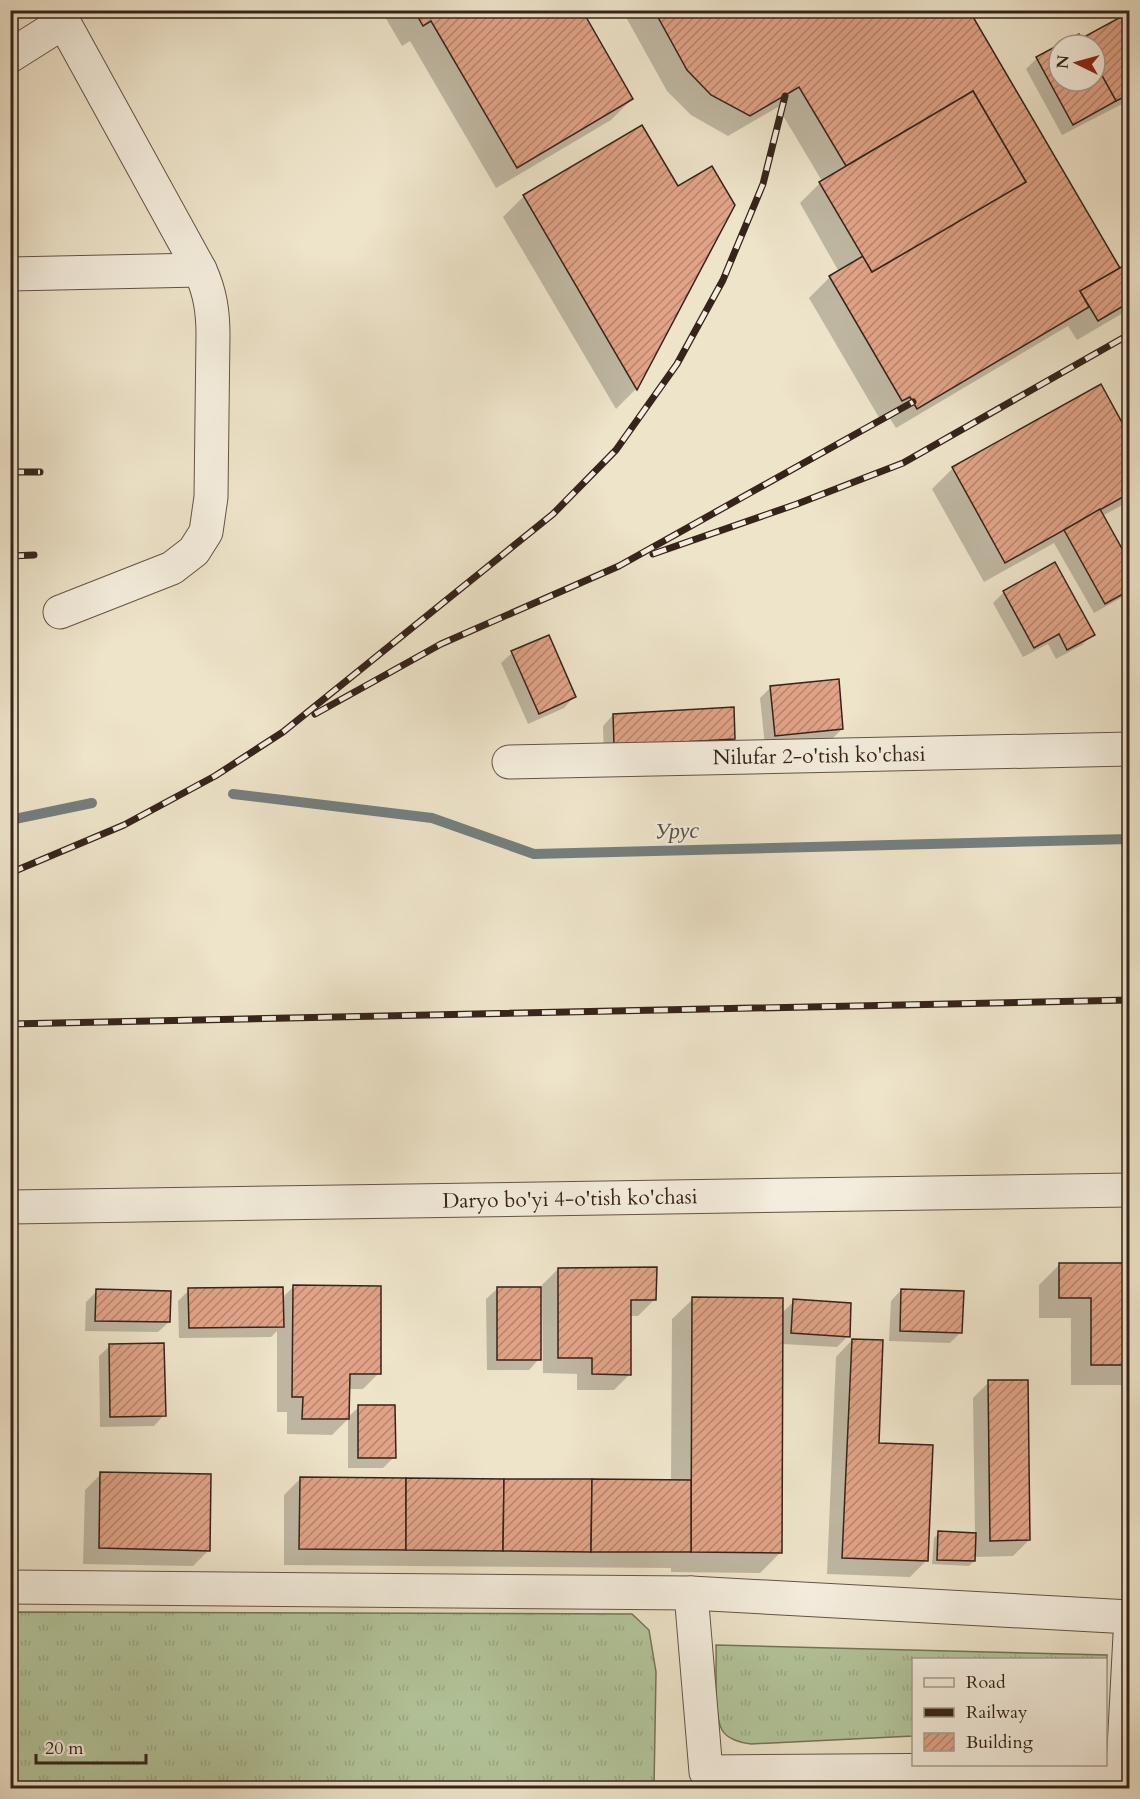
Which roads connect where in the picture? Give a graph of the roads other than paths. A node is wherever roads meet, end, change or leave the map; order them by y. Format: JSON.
{"nodes":[{"id":1,"x":60,"y":16,"type":"edge"},
{"id":2,"x":10,"y":56,"type":"edge"},
{"id":3,"x":200,"y":270,"type":"junction"},
{"id":4,"x":10,"y":274,"type":"edge"},
{"id":5,"x":60,"y":612,"type":"dead end"},
{"id":6,"x":1130,"y":749,"type":"edge"},
{"id":7,"x":510,"y":762,"type":"dead end"},
{"id":8,"x":1130,"y":1190,"type":"edge"},
{"id":9,"x":10,"y":1207,"type":"edge"},
{"id":10,"x":10,"y":1587,"type":"edge"},
{"id":11,"x":692,"y":1593,"type":"junction"},
{"id":12,"x":1130,"y":1617,"type":"edge"},
{"id":13,"x":1130,"y":1635,"type":"edge"},
{"id":14,"x":1126,"y":1769,"type":"edge"},
{"id":15,"x":707,"y":1780,"type":"edge"}],
"edges":[{"from":1,"to":2,"type":"street"},
{"from":1,"to":3,"type":"street"},
{"from":3,"to":4,"type":"street"},
{"from":3,"to":5,"type":"street"},
{"from":6,"to":7,"type":"street","name":"Nilufar 2-o'tish ko'chasi"},
{"from":8,"to":9,"type":"street","name":"Daryo bo'yi 4-o'tish ko'chasi"},
{"from":10,"to":11,"type":"street"},
{"from":11,"to":12,"type":"street"},
{"from":11,"to":15,"type":"street"},
{"from":13,"to":14,"type":"street"},
{"from":14,"to":15,"type":"street"}]}
